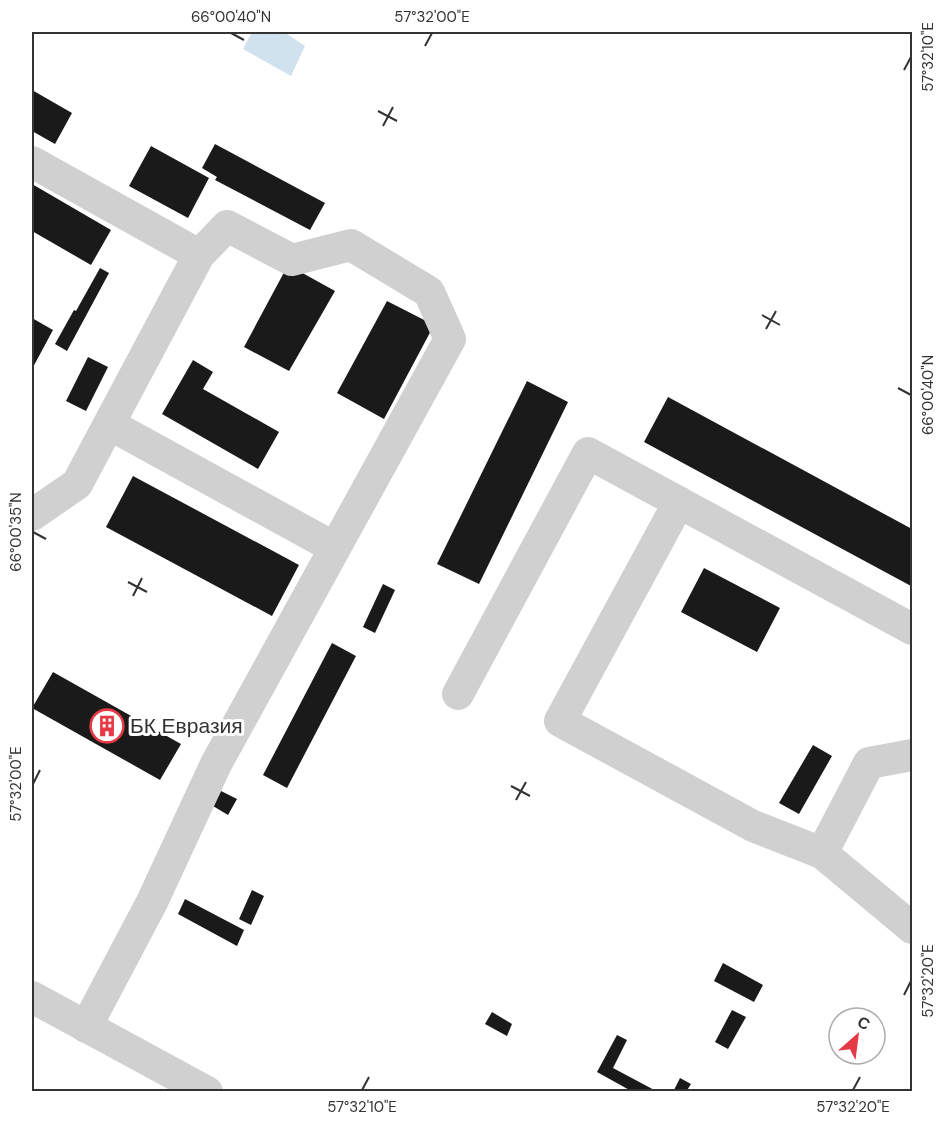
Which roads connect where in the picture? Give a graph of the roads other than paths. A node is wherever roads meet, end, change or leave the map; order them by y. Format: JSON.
{"nodes":[{"id":1,"x":32,"y":162,"type":"edge"},
{"id":2,"x":200,"y":255,"type":"junction"},
{"id":3,"x":109,"y":424,"type":"junction"},
{"id":4,"x":679,"y":502,"type":"junction"},
{"id":5,"x":32,"y":515,"type":"edge"},
{"id":6,"x":335,"y":548,"type":"junction"},
{"id":7,"x":912,"y":629,"type":"edge"},
{"id":8,"x":458,"y":694,"type":"dead end"},
{"id":9,"x":912,"y":755,"type":"edge"},
{"id":10,"x":822,"y":853,"type":"junction"},
{"id":11,"x":912,"y":928,"type":"edge"},
{"id":12,"x":32,"y":997,"type":"edge"},
{"id":13,"x":86,"y":1027,"type":"junction"},
{"id":14,"x":207,"y":1092,"type":"edge"}],
"edges":[{"from":1,"to":2,"type":"street"},
{"from":2,"to":3,"type":"street"},
{"from":2,"to":6,"type":"street"},
{"from":3,"to":5,"type":"street"},
{"from":3,"to":6,"type":"street"},
{"from":4,"to":7,"type":"street"},
{"from":4,"to":8,"type":"street"},
{"from":4,"to":10,"type":"street"},
{"from":6,"to":13,"type":"street"},
{"from":9,"to":10,"type":"street"},
{"from":10,"to":11,"type":"street"},
{"from":12,"to":13,"type":"street"},
{"from":13,"to":14,"type":"street"}]}
